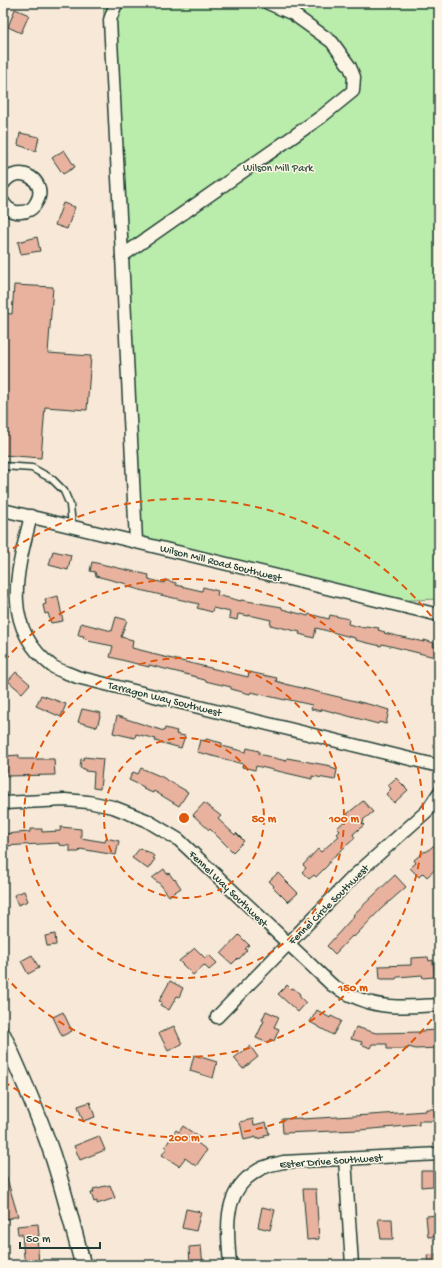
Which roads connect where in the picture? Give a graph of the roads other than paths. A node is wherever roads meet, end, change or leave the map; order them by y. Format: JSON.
{"nodes":[{"id":1,"x":118,"y":3,"type":"edge"},
{"id":2,"x":268,"y":3,"type":"edge"},
{"id":3,"x":3,"y":184,"type":"edge"},
{"id":4,"x":3,"y":202,"type":"edge"},
{"id":5,"x":122,"y":256,"type":"junction"},
{"id":6,"x":3,"y":466,"type":"edge"},
{"id":7,"x":3,"y":510,"type":"edge"},
{"id":8,"x":30,"y":516,"type":"junction"},
{"id":9,"x":72,"y":526,"type":"junction"},
{"id":10,"x":136,"y":541,"type":"junction"},
{"id":11,"x":439,"y":615,"type":"edge"},
{"id":12,"x":439,"y":766,"type":"edge"},
{"id":13,"x":439,"y":793,"type":"edge"},
{"id":14,"x":3,"y":803,"type":"edge"},
{"id":15,"x":288,"y":944,"type":"junction"},
{"id":16,"x":439,"y":1005,"type":"edge"},
{"id":17,"x":217,"y":1017,"type":"dead end"},
{"id":18,"x":3,"y":1036,"type":"edge"},
{"id":19,"x":439,"y":1154,"type":"edge"},
{"id":20,"x":346,"y":1159,"type":"junction"},
{"id":21,"x":82,"y":1265,"type":"edge"},
{"id":22,"x":230,"y":1265,"type":"edge"},
{"id":23,"x":352,"y":1265,"type":"edge"}],
"edges":[{"from":1,"to":5,"type":"street"},
{"from":2,"to":5,"type":"street"},
{"from":3,"to":4,"type":"street"},
{"from":5,"to":10,"type":"street"},
{"from":6,"to":9,"type":"lane"},
{"from":7,"to":8,"type":"street","name":"Wilson Mill Road Southwest"},
{"from":8,"to":9,"type":"street","name":"Wilson Mill Road Southwest"},
{"from":8,"to":12,"type":"street","name":"Tarragon Way Southwest"},
{"from":9,"to":10,"type":"street","name":"Wilson Mill Road Southwest"},
{"from":10,"to":11,"type":"street","name":"Wilson Mill Road Southwest"},
{"from":13,"to":15,"type":"street","name":"Fennel Circle Southwest"},
{"from":14,"to":15,"type":"street","name":"Fennel Way Southwest"},
{"from":15,"to":16,"type":"street","name":"Fennel Way Southwest"},
{"from":15,"to":17,"type":"street","name":"Fennel Circle Southwest"},
{"from":18,"to":21,"type":"street"},
{"from":19,"to":20,"type":"street","name":"Ester Drive Southwest"},
{"from":20,"to":22,"type":"street","name":"Ester Drive Southwest"},
{"from":20,"to":23,"type":"street"}]}
